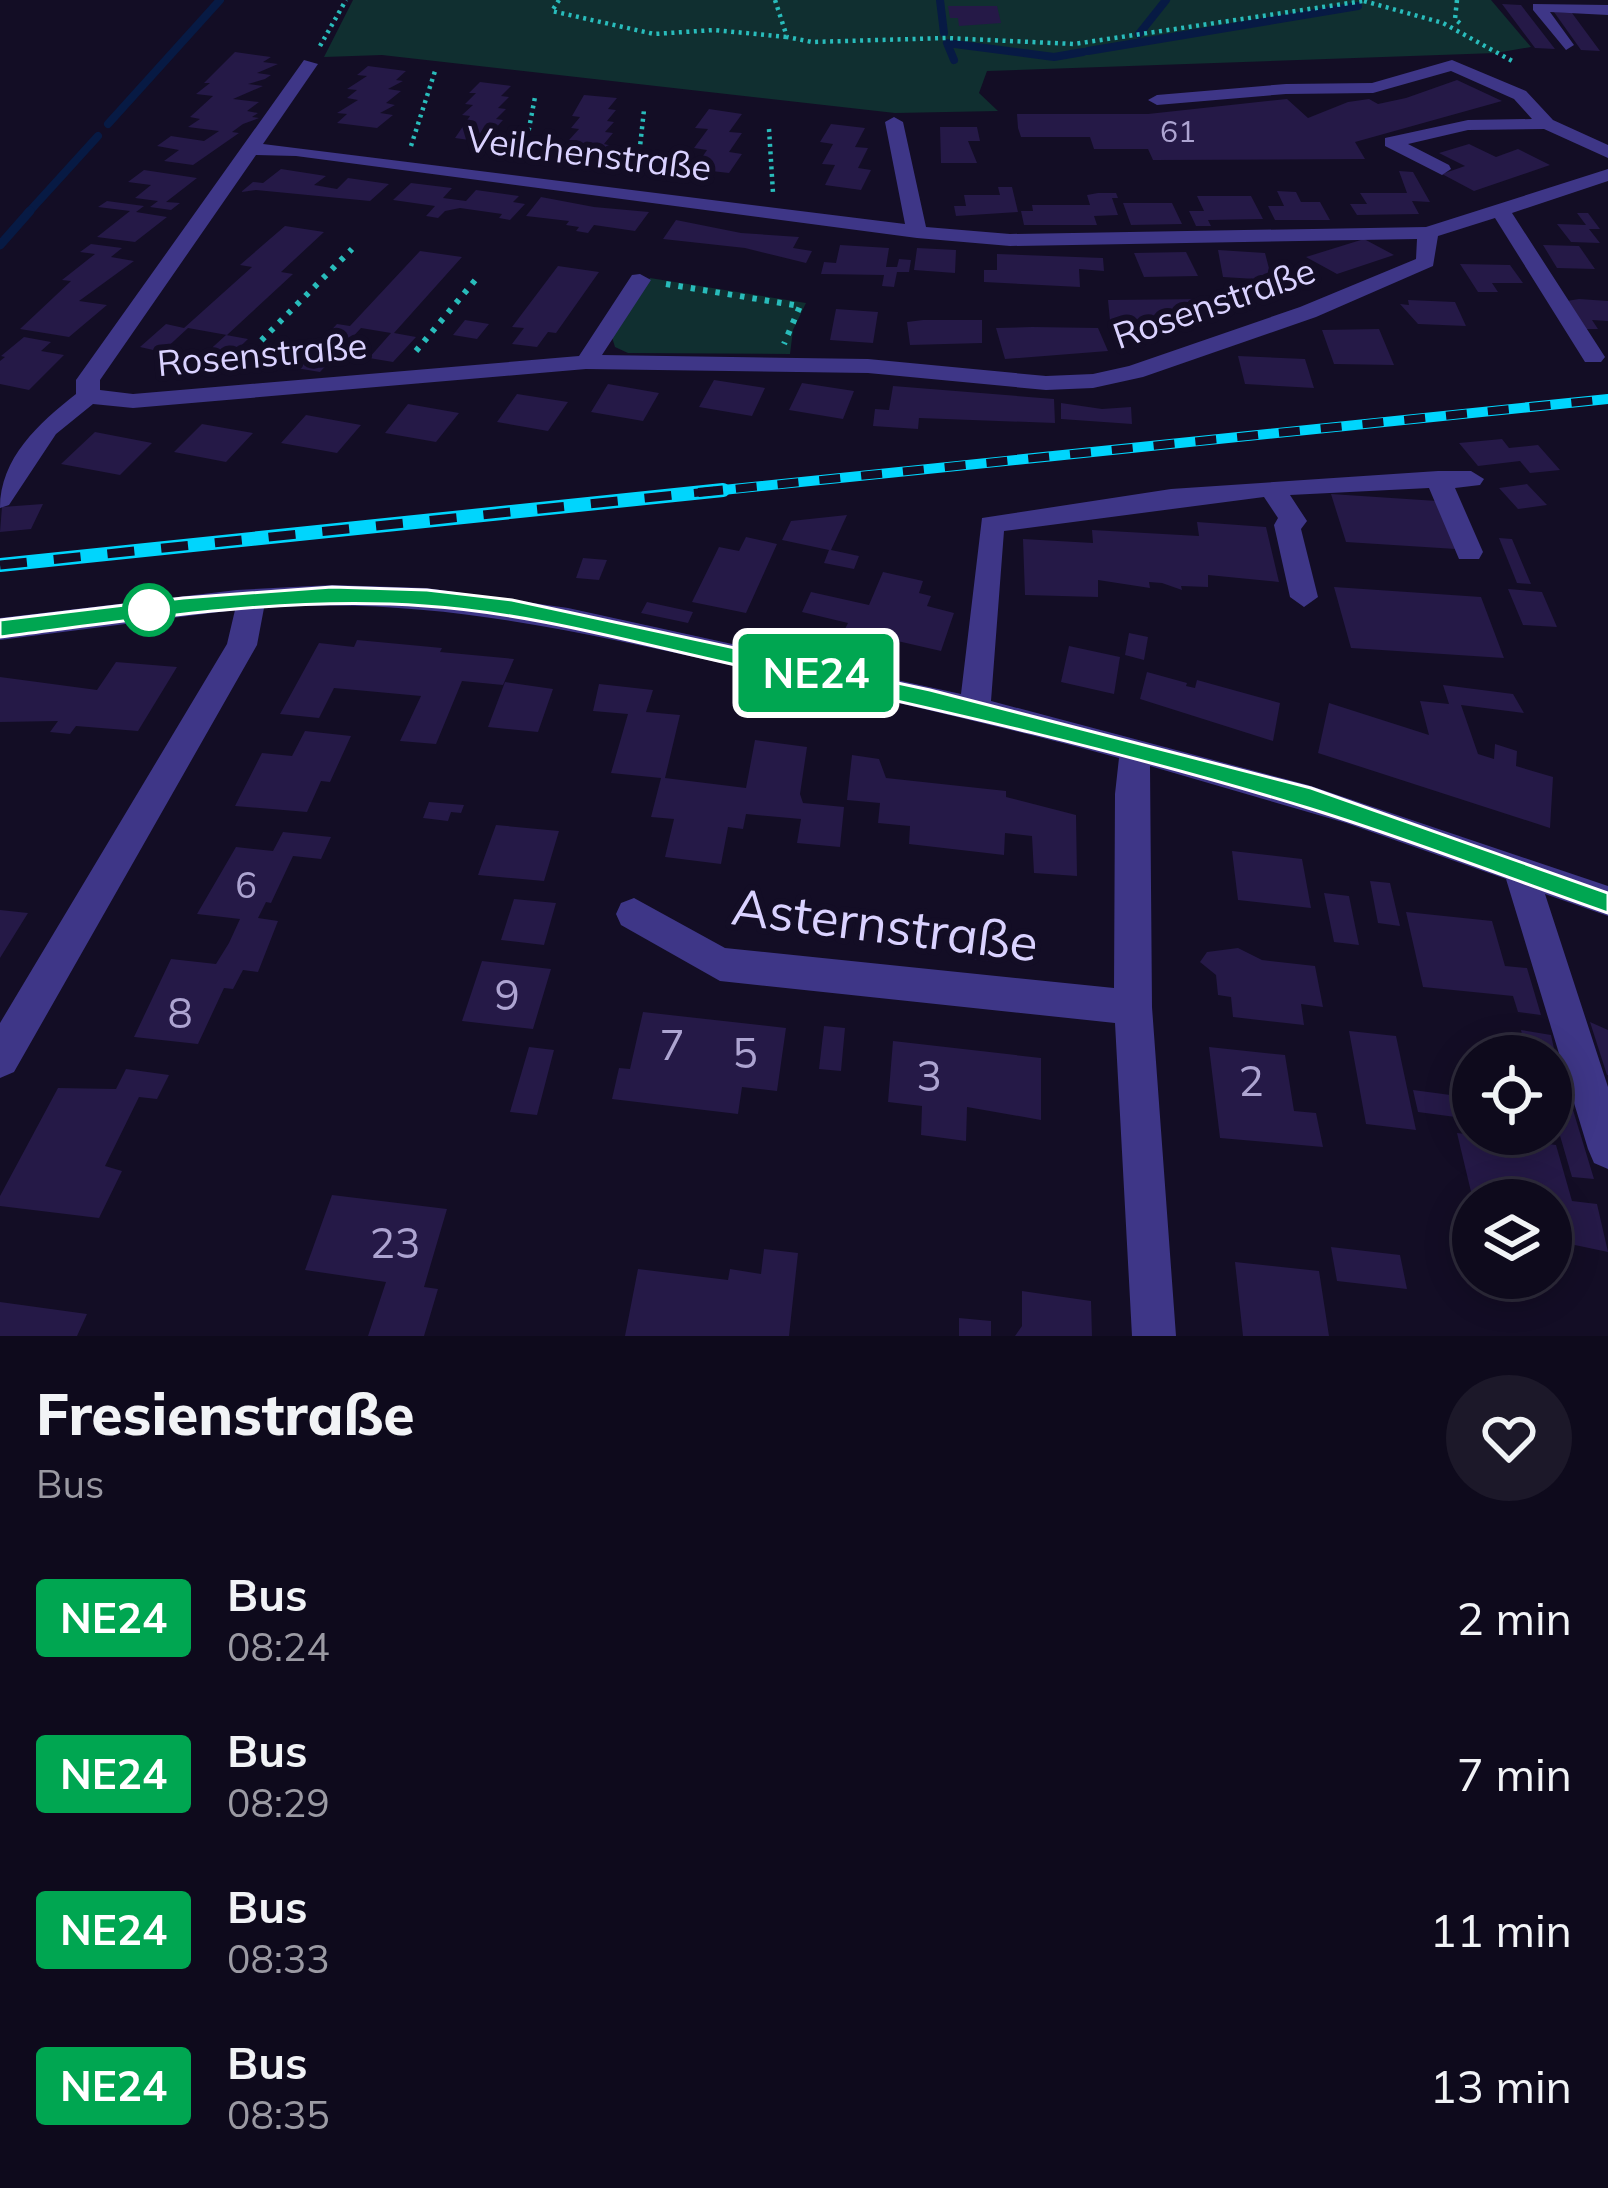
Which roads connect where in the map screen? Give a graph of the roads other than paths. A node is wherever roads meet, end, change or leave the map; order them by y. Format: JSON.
{"nodes":[{"id":1,"x":1608,"y":10,"type":"edge"},
{"id":2,"x":1566,"y":45,"type":"dead end"},
{"id":3,"x":310,"y":64,"type":"road end"},
{"id":4,"x":1157,"y":100,"type":"dead end"},
{"id":5,"x":894,"y":122,"type":"dead end"},
{"id":6,"x":1547,"y":124,"type":"junction"},
{"id":7,"x":253,"y":149,"type":"junction"},
{"id":8,"x":1608,"y":152,"type":"edge"},
{"id":9,"x":1442,"y":169,"type":"dead end"},
{"id":10,"x":1608,"y":175,"type":"edge"},
{"id":11,"x":1500,"y":210,"type":"junction"},
{"id":12,"x":917,"y":232,"type":"junction"},
{"id":13,"x":1428,"y":233,"type":"junction"},
{"id":14,"x":640,"y":280,"type":"road end"},
{"id":15,"x":1593,"y":358,"type":"dead end"},
{"id":16,"x":586,"y":362,"type":"junction"},
{"id":17,"x":88,"y":396,"type":"junction"},
{"id":18,"x":1471,"y":478,"type":"dead end"},
{"id":19,"x":1438,"y":479,"type":"junction"},
{"id":20,"x":1272,"y":489,"type":"junction"},
{"id":21,"x":0,"y":499,"type":"edge"},
{"id":22,"x":1469,"y":552,"type":"dead end"},
{"id":23,"x":1304,"y":597,"type":"dead end"},
{"id":24,"x":250,"y":600,"type":"junction"},
{"id":25,"x":0,"y":628,"type":"edge"},
{"id":26,"x":975,"y":709,"type":"junction"},
{"id":27,"x":1136,"y":751,"type":"junction"},
{"id":28,"x":1520,"y":870,"type":"junction"},
{"id":29,"x":1608,"y":901,"type":"edge"},
{"id":30,"x":634,"y":914,"type":"dead end"},
{"id":31,"x":1133,"y":1006,"type":"junction"},
{"id":32,"x":0,"y":1059,"type":"edge"},
{"id":33,"x":1608,"y":1149,"type":"edge"},
{"id":34,"x":1154,"y":1336,"type":"edge"}],
"edges":[{"from":1,"to":2,"type":"street"},
{"from":3,"to":7,"type":"street"},
{"from":4,"to":6,"type":"street"},
{"from":5,"to":12,"type":"street"},
{"from":6,"to":8,"type":"street"},
{"from":6,"to":9,"type":"street"},
{"from":7,"to":12,"type":"street","name":"Veilchenstraße"},
{"from":7,"to":17,"type":"street"},
{"from":10,"to":11,"type":"street"},
{"from":11,"to":13,"type":"street"},
{"from":11,"to":15,"type":"street"},
{"from":12,"to":13,"type":"street","name":"Veilchenstraße"},
{"from":13,"to":16,"type":"street","name":"Rosenstraße"},
{"from":14,"to":16,"type":"street"},
{"from":16,"to":17,"type":"street","name":"Rosenstraße"},
{"from":17,"to":21,"type":"street"},
{"from":18,"to":19,"type":"street"},
{"from":19,"to":20,"type":"street"},
{"from":19,"to":22,"type":"street"},
{"from":20,"to":23,"type":"street"},
{"from":20,"to":26,"type":"street"},
{"from":24,"to":25,"type":"street"},
{"from":24,"to":26,"type":"street"},
{"from":24,"to":32,"type":"street"},
{"from":26,"to":27,"type":"street"},
{"from":27,"to":28,"type":"street"},
{"from":27,"to":31,"type":"street"},
{"from":28,"to":29,"type":"street"},
{"from":28,"to":33,"type":"street"},
{"from":30,"to":31,"type":"street","name":"Asternstraße"},
{"from":31,"to":34,"type":"street"}]}
